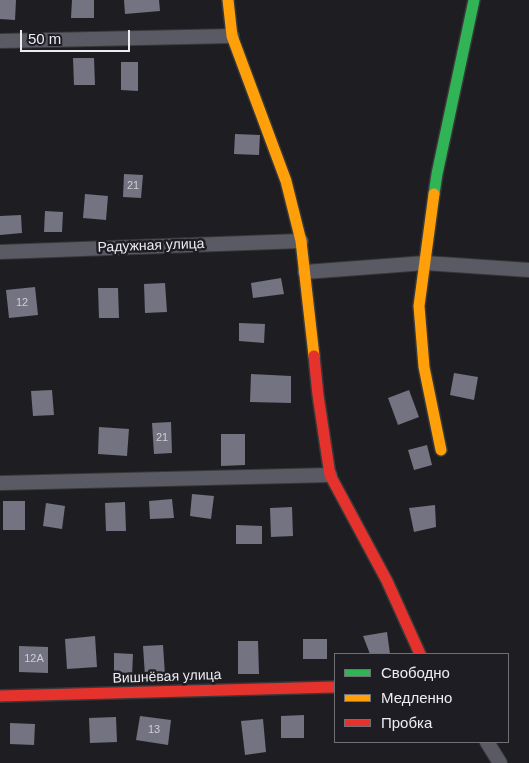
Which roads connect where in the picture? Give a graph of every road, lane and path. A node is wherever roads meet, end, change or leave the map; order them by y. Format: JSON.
{"nodes":[{"id":1,"x":228,"y":0,"type":"edge"},
{"id":2,"x":474,"y":0,"type":"edge"},
{"id":3,"x":232,"y":36,"type":"junction"},
{"id":4,"x":0,"y":40,"type":"edge"},
{"id":5,"x":302,"y":241,"type":"junction"},
{"id":6,"x":0,"y":252,"type":"edge"},
{"id":7,"x":425,"y":263,"type":"junction"},
{"id":8,"x":529,"y":270,"type":"edge"},
{"id":9,"x":305,"y":272,"type":"junction"},
{"id":10,"x":441,"y":450,"type":"dead end"},
{"id":11,"x":330,"y":476,"type":"junction"},
{"id":12,"x":0,"y":482,"type":"edge"},
{"id":13,"x":420,"y":653,"type":"edge"},
{"id":14,"x":334,"y":687,"type":"edge"},
{"id":15,"x":0,"y":696,"type":"edge"},
{"id":16,"x":488,"y":743,"type":"edge"},
{"id":17,"x":500,"y":763,"type":"edge"}],
"edges":[{"from":1,"to":3,"type":"street"},
{"from":2,"to":7,"type":"street"},
{"from":3,"to":4,"type":"street"},
{"from":3,"to":5,"type":"street"},
{"from":5,"to":6,"type":"street","name":"Радужная улица"},
{"from":5,"to":9,"type":"street"},
{"from":7,"to":8,"type":"street"},
{"from":7,"to":9,"type":"street"},
{"from":7,"to":10,"type":"street"},
{"from":9,"to":11,"type":"street"},
{"from":11,"to":12,"type":"street"},
{"from":11,"to":13,"type":"street"},
{"from":14,"to":15,"type":"street","name":"Вишнёвая улица"},
{"from":16,"to":17,"type":"street"}]}
